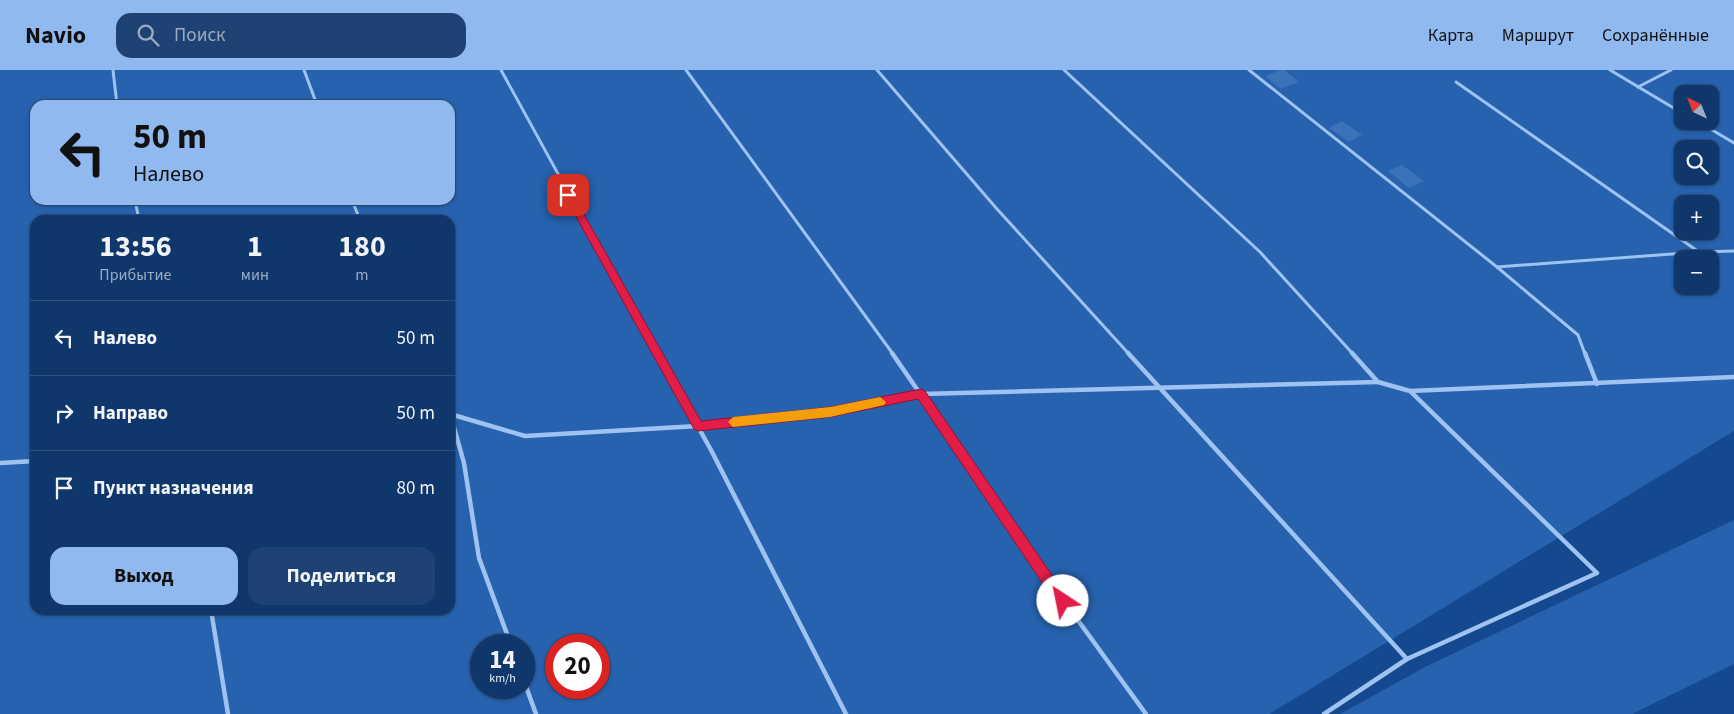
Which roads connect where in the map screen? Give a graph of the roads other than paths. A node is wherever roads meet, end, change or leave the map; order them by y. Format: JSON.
{"nodes":[{"id":1,"x":112,"y":70,"type":"edge"},
{"id":2,"x":304,"y":70,"type":"edge"},
{"id":3,"x":501,"y":70,"type":"edge"},
{"id":4,"x":686,"y":70,"type":"edge"},
{"id":5,"x":877,"y":70,"type":"edge"},
{"id":6,"x":1064,"y":70,"type":"edge"},
{"id":7,"x":1249,"y":70,"type":"edge"},
{"id":8,"x":1610,"y":70,"type":"edge"},
{"id":9,"x":1671,"y":70,"type":"edge"},
{"id":10,"x":1456,"y":82,"type":"dead end"},
{"id":11,"x":1638,"y":87,"type":"junction"},
{"id":12,"x":116,"y":100,"type":"edge"},
{"id":13,"x":315,"y":100,"type":"edge"},
{"id":14,"x":1674,"y":108,"type":"edge"},
{"id":15,"x":1712,"y":130,"type":"edge"},
{"id":16,"x":1734,"y":143,"type":"edge"},
{"id":17,"x":1696,"y":250,"type":"edge"},
{"id":18,"x":1719,"y":251,"type":"edge"},
{"id":19,"x":1734,"y":251,"type":"edge"},
{"id":20,"x":1674,"y":254,"type":"edge"},
{"id":21,"x":1497,"y":267,"type":"junction"},
{"id":22,"x":1734,"y":377,"type":"edge"},
{"id":23,"x":1378,"y":382,"type":"junction"},
{"id":24,"x":1597,"y":384,"type":"junction"},
{"id":25,"x":1159,"y":390,"type":"junction"},
{"id":26,"x":1410,"y":391,"type":"junction"},
{"id":27,"x":921,"y":394,"type":"junction"},
{"id":28,"x":455,"y":415,"type":"edge"},
{"id":29,"x":698,"y":426,"type":"junction"},
{"id":30,"x":455,"y":431,"type":"edge"},
{"id":31,"x":30,"y":461,"type":"edge"},
{"id":32,"x":0,"y":463,"type":"edge"},
{"id":33,"x":212,"y":615,"type":"edge"},
{"id":34,"x":507,"y":634,"type":"edge"},
{"id":35,"x":1407,"y":659,"type":"junction"},
{"id":36,"x":531,"y":699,"type":"edge"},
{"id":37,"x":228,"y":714,"type":"edge"},
{"id":38,"x":536,"y":714,"type":"edge"},
{"id":39,"x":846,"y":714,"type":"edge"},
{"id":40,"x":1146,"y":714,"type":"edge"},
{"id":41,"x":1324,"y":714,"type":"edge"}],
"edges":[{"from":1,"to":12,"type":"lane"},
{"from":2,"to":13,"type":"lane"},
{"from":3,"to":29,"type":"lane"},
{"from":4,"to":27,"type":"lane"},
{"from":5,"to":25,"type":"lane"},
{"from":6,"to":23,"type":"lane"},
{"from":7,"to":21,"type":"lane"},
{"from":8,"to":11,"type":"lane"},
{"from":9,"to":11,"type":"lane"},
{"from":10,"to":17,"type":"lane"},
{"from":11,"to":14,"type":"lane"},
{"from":15,"to":16,"type":"lane"},
{"from":18,"to":19,"type":"lane"},
{"from":20,"to":21,"type":"lane"},
{"from":21,"to":24,"type":"lane"},
{"from":22,"to":24,"type":"lane"},
{"from":23,"to":25,"type":"lane"},
{"from":23,"to":26,"type":"lane"},
{"from":24,"to":26,"type":"lane"},
{"from":25,"to":27,"type":"lane"},
{"from":25,"to":35,"type":"lane"},
{"from":26,"to":35,"type":"lane"},
{"from":27,"to":29,"type":"lane"},
{"from":27,"to":40,"type":"lane"},
{"from":28,"to":29,"type":"lane"},
{"from":29,"to":39,"type":"lane"},
{"from":30,"to":34,"type":"lane"},
{"from":31,"to":32,"type":"lane"},
{"from":33,"to":37,"type":"lane"},
{"from":35,"to":41,"type":"lane"},
{"from":36,"to":38,"type":"lane"}]}
